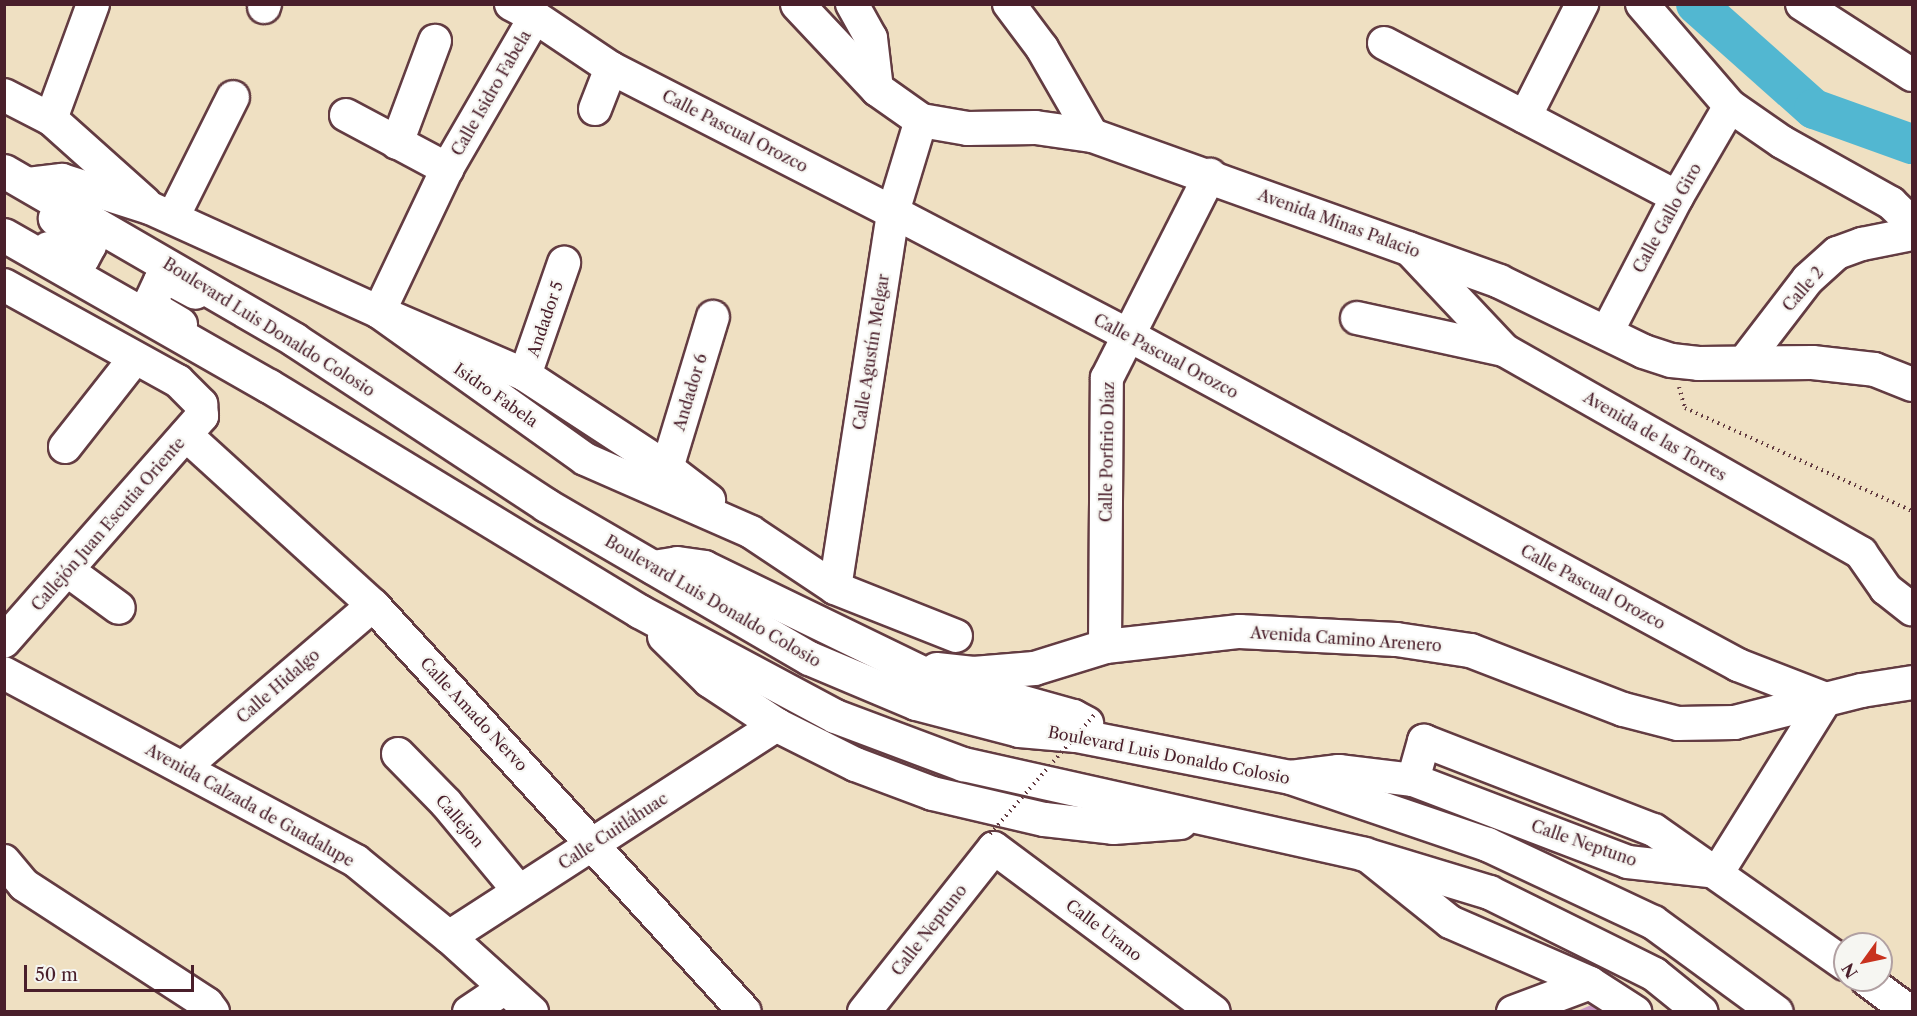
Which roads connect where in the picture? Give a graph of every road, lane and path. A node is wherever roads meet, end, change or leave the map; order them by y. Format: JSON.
{"nodes":[{"id":1,"x":93,"y":4,"type":"edge"},
{"id":2,"x":798,"y":4,"type":"edge"},
{"id":3,"x":852,"y":4,"type":"edge"},
{"id":4,"x":1010,"y":4,"type":"edge"},
{"id":5,"x":1582,"y":4,"type":"edge"},
{"id":6,"x":1642,"y":4,"type":"edge"},
{"id":7,"x":1806,"y":6,"type":"edge"},
{"id":8,"x":523,"y":11,"type":"edge"},
{"id":9,"x":435,"y":41,"type":"dead end"},
{"id":10,"x":1384,"y":43,"type":"dead end"},
{"id":11,"x":611,"y":68,"type":"junction"},
{"id":12,"x":1912,"y":75,"type":"edge"},
{"id":13,"x":877,"y":89,"type":"junction"},
{"id":14,"x":4,"y":95,"type":"edge"},
{"id":15,"x":233,"y":98,"type":"dead end"},
{"id":16,"x":1730,"y":106,"type":"junction"},
{"id":17,"x":595,"y":109,"type":"dead end"},
{"id":18,"x":346,"y":115,"type":"dead end"},
{"id":19,"x":1525,"y":117,"type":"junction"},
{"id":20,"x":51,"y":119,"type":"junction"},
{"id":21,"x":921,"y":120,"type":"junction"},
{"id":22,"x":1092,"y":135,"type":"junction"},
{"id":23,"x":397,"y":143,"type":"junction"},
{"id":24,"x":447,"y":169,"type":"junction"},
{"id":25,"x":1210,"y":175,"type":"junction"},
{"id":26,"x":12,"y":181,"type":"edge"},
{"id":27,"x":1677,"y":197,"type":"junction"},
{"id":28,"x":161,"y":212,"type":"junction"},
{"id":29,"x":893,"y":212,"type":"junction"},
{"id":30,"x":4,"y":223,"type":"edge"},
{"id":31,"x":1912,"y":223,"type":"edge"},
{"id":32,"x":1912,"y":234,"type":"edge"},
{"id":33,"x":4,"y":235,"type":"edge"},
{"id":34,"x":1408,"y":248,"type":"junction"},
{"id":35,"x":564,"y":263,"type":"dead end"},
{"id":36,"x":4,"y":285,"type":"edge"},
{"id":37,"x":379,"y":312,"type":"junction"},
{"id":38,"x":712,"y":317,"type":"dead end"},
{"id":39,"x":1357,"y":318,"type":"dead end"},
{"id":40,"x":1606,"y":332,"type":"junction"},
{"id":41,"x":1128,"y":335,"type":"junction"},
{"id":42,"x":295,"y":340,"type":"junction"},
{"id":43,"x":1504,"y":350,"type":"junction"},
{"id":44,"x":135,"y":358,"type":"junction"},
{"id":45,"x":1745,"y":362,"type":"junction"},
{"id":46,"x":525,"y":375,"type":"junction"},
{"id":47,"x":1912,"y":384,"type":"edge"},
{"id":48,"x":269,"y":386,"type":"junction"},
{"id":49,"x":1685,"y":408,"type":"dead end"},
{"id":50,"x":186,"y":435,"type":"junction"},
{"id":51,"x":65,"y":447,"type":"dead end"},
{"id":52,"x":667,"y":468,"type":"junction"},
{"id":53,"x":1912,"y":511,"type":"edge"},
{"id":54,"x":751,"y":532,"type":"junction"},
{"id":55,"x":653,"y":567,"type":"junction"},
{"id":56,"x":67,"y":570,"type":"junction"},
{"id":57,"x":835,"y":588,"type":"junction"},
{"id":58,"x":373,"y":605,"type":"junction"},
{"id":59,"x":119,"y":608,"type":"dead end"},
{"id":60,"x":1912,"y":609,"type":"edge"},
{"id":61,"x":639,"y":611,"type":"junction"},
{"id":62,"x":956,"y":636,"type":"dead end"},
{"id":63,"x":4,"y":641,"type":"edge"},
{"id":64,"x":1105,"y":646,"type":"junction"},
{"id":65,"x":910,"y":666,"type":"junction"},
{"id":66,"x":1034,"y":668,"type":"junction"},
{"id":67,"x":4,"y":673,"type":"edge"},
{"id":68,"x":1909,"y":684,"type":"edge"},
{"id":69,"x":1826,"y":699,"type":"junction"},
{"id":70,"x":1084,"y":715,"type":"junction"},
{"id":71,"x":777,"y":725,"type":"junction"},
{"id":72,"x":1112,"y":742,"type":"junction"},
{"id":73,"x":398,"y":754,"type":"dead end"},
{"id":74,"x":183,"y":768,"type":"junction"},
{"id":75,"x":1290,"y":777,"type":"junction"},
{"id":76,"x":1205,"y":818,"type":"junction"},
{"id":77,"x":992,"y":841,"type":"junction"},
{"id":78,"x":593,"y":844,"type":"junction"},
{"id":79,"x":1365,"y":854,"type":"junction"},
{"id":80,"x":4,"y":861,"type":"edge"},
{"id":81,"x":1718,"y":872,"type":"junction"},
{"id":82,"x":519,"y":891,"type":"junction"},
{"id":83,"x":449,"y":937,"type":"junction"},
{"id":84,"x":1833,"y":955,"type":"edge"},
{"id":85,"x":1590,"y":983,"type":"junction"},
{"id":86,"x":505,"y":988,"type":"junction"},
{"id":87,"x":1884,"y":992,"type":"edge"},
{"id":88,"x":213,"y":1011,"type":"edge"},
{"id":89,"x":469,"y":1011,"type":"edge"},
{"id":90,"x":532,"y":1011,"type":"edge"},
{"id":91,"x":745,"y":1011,"type":"edge"},
{"id":92,"x":864,"y":1011,"type":"edge"},
{"id":93,"x":1214,"y":1011,"type":"edge"},
{"id":94,"x":1513,"y":1011,"type":"edge"},
{"id":95,"x":1635,"y":1011,"type":"edge"},
{"id":96,"x":1701,"y":1011,"type":"edge"},
{"id":97,"x":1776,"y":1011,"type":"edge"},
{"id":98,"x":1910,"y":1011,"type":"edge"}],
"edges":[{"from":1,"to":20,"type":"street"},
{"from":2,"to":13,"type":"main road","name":"Avenida Minas Palacio"},
{"from":3,"to":13,"type":"street"},
{"from":4,"to":22,"type":"street"},
{"from":5,"to":19,"type":"street"},
{"from":6,"to":16,"type":"street"},
{"from":7,"to":12,"type":"street"},
{"from":8,"to":11,"type":"street","name":"Calle Pascual Orozco"},
{"from":8,"to":24,"type":"street","name":"Calle Isidro Fabela"},
{"from":9,"to":23,"type":"street"},
{"from":10,"to":19,"type":"street"},
{"from":11,"to":17,"type":"street"},
{"from":11,"to":29,"type":"street","name":"Calle Pascual Orozco"},
{"from":13,"to":21,"type":"main road","name":"Avenida Minas Palacio"},
{"from":14,"to":20,"type":"street"},
{"from":15,"to":28,"type":"street"},
{"from":16,"to":27,"type":"street","name":"Calle Gallo Giro"},
{"from":16,"to":31,"type":"street"},
{"from":18,"to":23,"type":"street","name":"Calle Isidro Fabela"},
{"from":19,"to":27,"type":"street"},
{"from":20,"to":28,"type":"street"},
{"from":21,"to":22,"type":"main road","name":"Avenida Minas Palacio"},
{"from":21,"to":29,"type":"street","name":"Calle Agustín Melgar"},
{"from":22,"to":25,"type":"main road","name":"Avenida Minas Palacio"},
{"from":23,"to":24,"type":"street","name":"Calle Isidro Fabela"},
{"from":24,"to":37,"type":"street","name":"Calle Isidro Fabela"},
{"from":25,"to":34,"type":"main road","name":"Avenida Minas Palacio"},
{"from":25,"to":41,"type":"street","name":"Calle Porfirio Díaz"},
{"from":26,"to":28,"type":"street","name":"Isidro Fabela"},
{"from":26,"to":30,"type":"main road"},
{"from":26,"to":42,"type":"main road","name":"Boulevard Luis Donaldo Colosio"},
{"from":27,"to":40,"type":"street","name":"Calle Gallo Giro"},
{"from":28,"to":37,"type":"street","name":"Isidro Fabela"},
{"from":29,"to":41,"type":"street","name":"Calle Pascual Orozco"},
{"from":29,"to":57,"type":"street","name":"Calle Agustín Melgar"},
{"from":32,"to":45,"type":"street","name":"Calle 2"},
{"from":33,"to":48,"type":"main road"},
{"from":34,"to":40,"type":"main road","name":"Avenida Minas Palacio"},
{"from":34,"to":43,"type":"street","name":"Avenida de las Torres"},
{"from":35,"to":46,"type":"street","name":"Andador 5"},
{"from":36,"to":44,"type":"street"},
{"from":37,"to":46,"type":"street"},
{"from":37,"to":54,"type":"street","name":"Isidro Fabela"},
{"from":38,"to":52,"type":"street","name":"Andador 6"},
{"from":39,"to":43,"type":"street"},
{"from":40,"to":45,"type":"main road","name":"Avenida Minas Palacio"},
{"from":41,"to":64,"type":"street","name":"Calle Porfirio Díaz"},
{"from":41,"to":69,"type":"street","name":"Calle Pascual Orozco"},
{"from":42,"to":48,"type":"main road"},
{"from":42,"to":55,"type":"main road","name":"Boulevard Luis Donaldo Colosio"},
{"from":43,"to":60,"type":"street","name":"Avenida de las Torres"},
{"from":44,"to":50,"type":"street","name":"Callejón Juan Escutia Oriente"},
{"from":44,"to":51,"type":"street"},
{"from":45,"to":47,"type":"main road","name":"Avenida Minas Palacio"},
{"from":46,"to":52,"type":"street"},
{"from":48,"to":61,"type":"main road"},
{"from":49,"to":53,"type":"path"},
{"from":50,"to":56,"type":"street","name":"Callejón Juan Escutia Oriente"},
{"from":50,"to":58,"type":"street","name":"Calle Amado Nervo"},
{"from":52,"to":54,"type":"street"},
{"from":54,"to":57,"type":"street","name":"Isidro Fabela"},
{"from":55,"to":65,"type":"main road"},
{"from":55,"to":72,"type":"main road","name":"Boulevard Luis Donaldo Colosio"},
{"from":56,"to":59,"type":"street"},
{"from":56,"to":63,"type":"street","name":"Callejón Juan Escutia Oriente"},
{"from":57,"to":62,"type":"street","name":"Isidro Fabela"},
{"from":58,"to":74,"type":"street","name":"Calle Hidalgo"},
{"from":58,"to":78,"type":"street","name":"Calle Amado Nervo"},
{"from":61,"to":71,"type":"main road"},
{"from":61,"to":76,"type":"main road"},
{"from":64,"to":66,"type":"main road","name":"Avenida Camino Arenero"},
{"from":64,"to":69,"type":"main road","name":"Avenida Camino Arenero"},
{"from":65,"to":66,"type":"main road","name":"Avenida Camino Arenero"},
{"from":65,"to":70,"type":"main road"},
{"from":66,"to":70,"type":"main road"},
{"from":67,"to":74,"type":"street","name":"Avenida Calzada de Guadalupe"},
{"from":68,"to":69,"type":"main road","name":"Avenida Camino Arenero"},
{"from":69,"to":81,"type":"street"},
{"from":70,"to":72,"type":"main road"},
{"from":70,"to":77,"type":"path","bridge":true},
{"from":71,"to":76,"type":"main road"},
{"from":71,"to":78,"type":"street","name":"Calle Cuitláhuac"},
{"from":72,"to":75,"type":"main road","name":"Boulevard Luis Donaldo Colosio"},
{"from":73,"to":82,"type":"street","name":"Callejon"},
{"from":74,"to":83,"type":"street","name":"Avenida Calzada de Guadalupe"},
{"from":75,"to":81,"type":"street"},
{"from":75,"to":97,"type":"main road","name":"Boulevard Luis Donaldo Colosio"},
{"from":76,"to":79,"type":"main road"},
{"from":77,"to":92,"type":"street","name":"Calle Neptuno"},
{"from":77,"to":93,"type":"street","name":"Calle Urano"},
{"from":78,"to":82,"type":"street","name":"Calle Cuitláhuac"},
{"from":78,"to":91,"type":"street","name":"Calle Amado Nervo"},
{"from":79,"to":85,"type":"street"},
{"from":79,"to":96,"type":"main road"},
{"from":80,"to":88,"type":"street"},
{"from":81,"to":84,"type":"street"},
{"from":82,"to":83,"type":"street","name":"Calle Cuitláhuac"},
{"from":83,"to":86,"type":"street","name":"Avenida Calzada de Guadalupe"},
{"from":85,"to":94,"type":"street"},
{"from":85,"to":95,"type":"street"},
{"from":86,"to":89,"type":"street"},
{"from":86,"to":90,"type":"street","name":"Avenida Calzada de Guadalupe"},
{"from":87,"to":98,"type":"street"}]}
